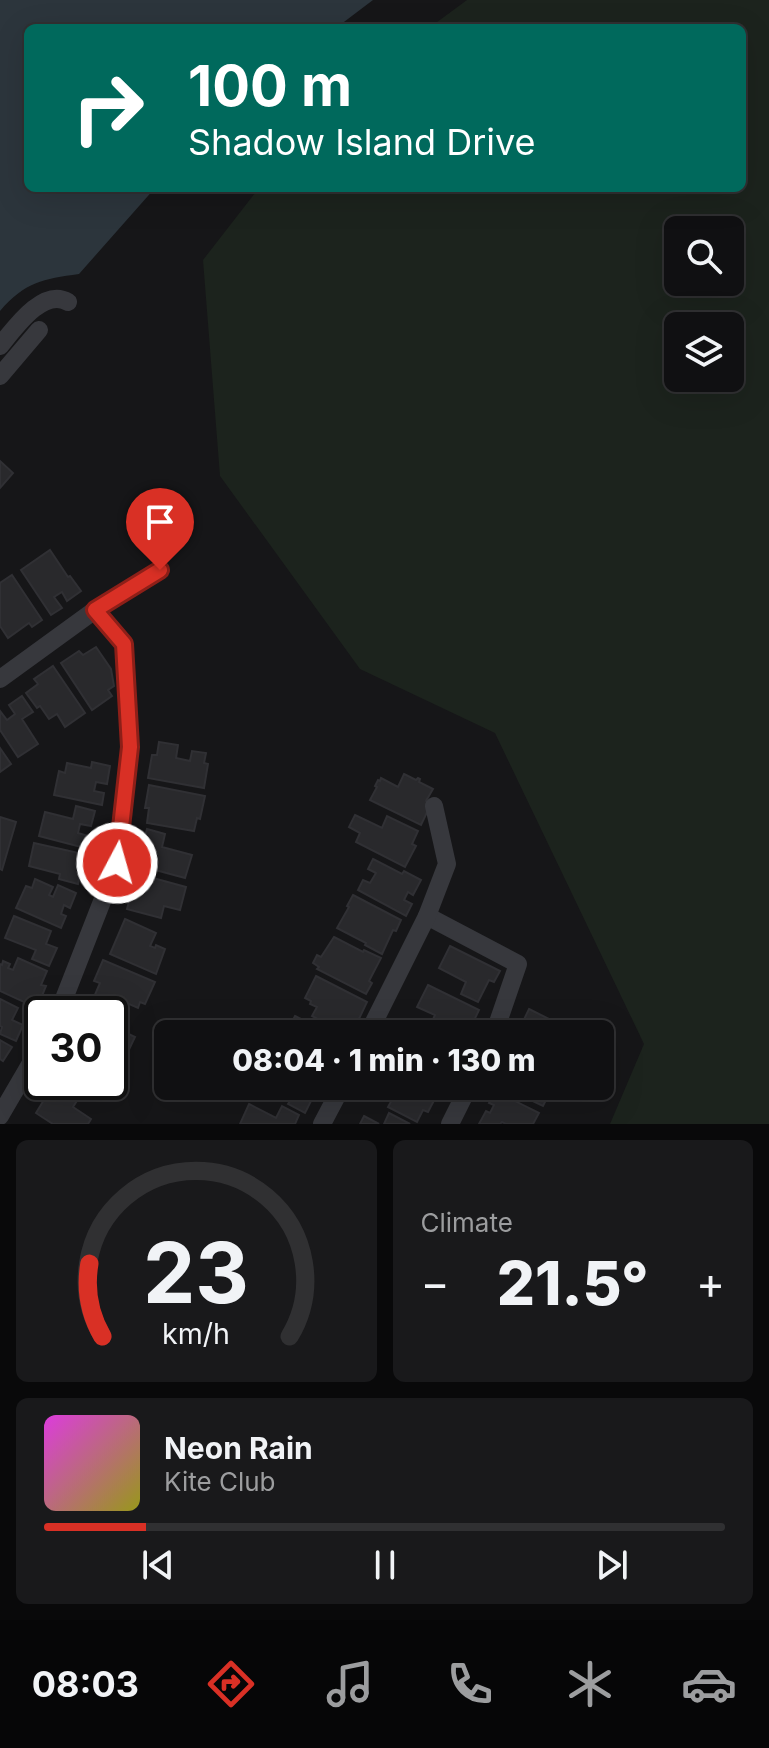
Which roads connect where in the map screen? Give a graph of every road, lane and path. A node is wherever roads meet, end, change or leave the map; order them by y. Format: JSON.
{"nodes":[{"id":1,"x":68,"y":302,"type":"dead end"},
{"id":2,"x":39,"y":330,"type":"dead end"},
{"id":3,"x":0,"y":346,"type":"edge"},
{"id":4,"x":0,"y":376,"type":"edge"},
{"id":5,"x":160,"y":570,"type":"dead end"},
{"id":6,"x":95,"y":610,"type":"junction"},
{"id":7,"x":0,"y":679,"type":"edge"},
{"id":8,"x":434,"y":806,"type":"dead end"},
{"id":9,"x":427,"y":916,"type":"junction"},
{"id":10,"x":65,"y":996,"type":"edge"},
{"id":11,"x":375,"y":1020,"type":"edge"},
{"id":12,"x":499,"y":1020,"type":"edge"},
{"id":13,"x":24,"y":1075,"type":"edge"},
{"id":14,"x":335,"y":1100,"type":"edge"},
{"id":15,"x":462,"y":1100,"type":"edge"},
{"id":16,"x":0,"y":1116,"type":"edge"},
{"id":17,"x":322,"y":1124,"type":"edge"},
{"id":18,"x":450,"y":1124,"type":"edge"}],
"edges":[{"from":1,"to":3,"type":"street"},
{"from":2,"to":4,"type":"street"},
{"from":5,"to":6,"type":"street"},
{"from":6,"to":7,"type":"street"},
{"from":6,"to":10,"type":"street"},
{"from":8,"to":9,"type":"street"},
{"from":9,"to":11,"type":"street"},
{"from":9,"to":12,"type":"street"},
{"from":13,"to":16,"type":"street"},
{"from":14,"to":17,"type":"street"},
{"from":15,"to":18,"type":"street"}]}
